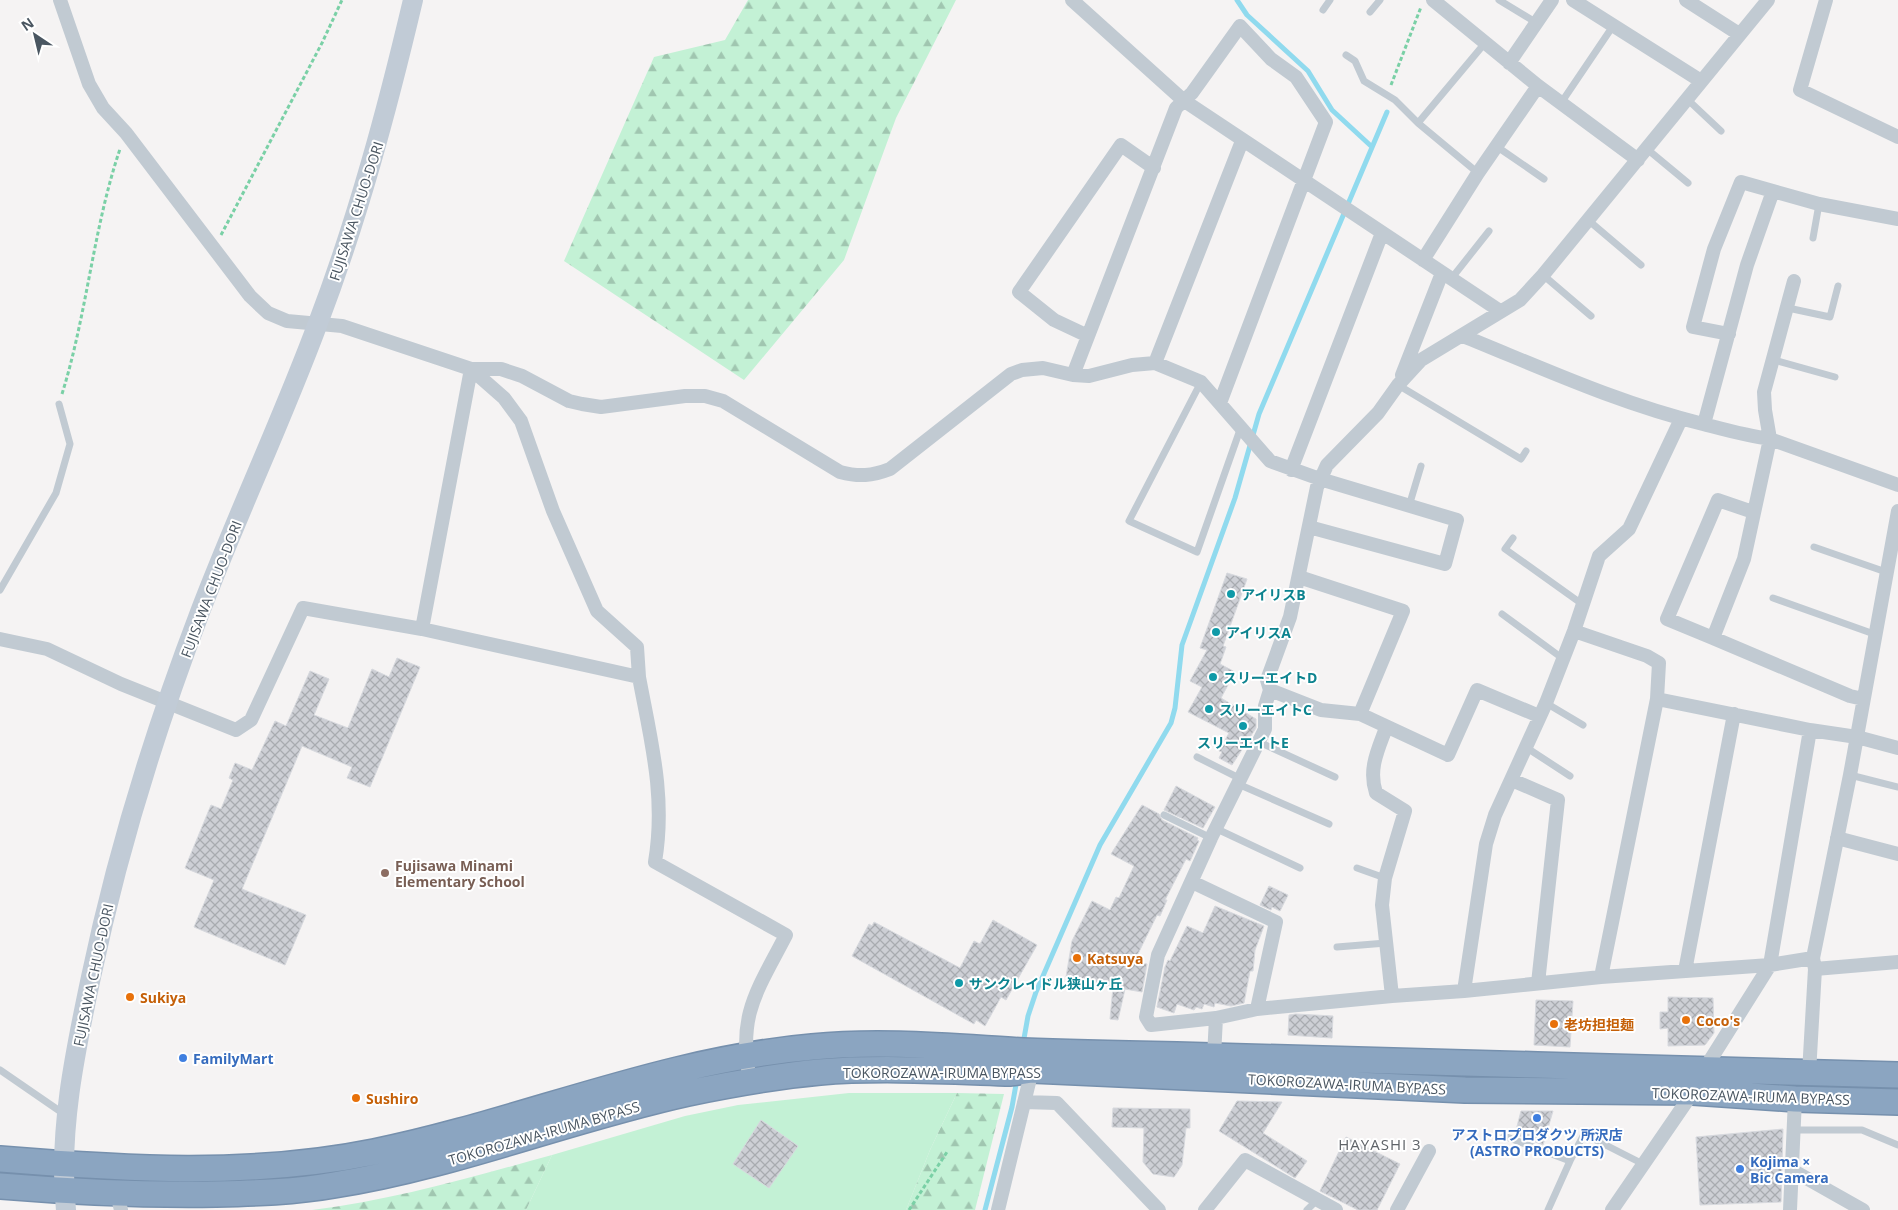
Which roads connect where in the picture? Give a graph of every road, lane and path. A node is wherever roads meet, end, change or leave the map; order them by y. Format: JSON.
{"nodes":[{"id":1,"x":60,"y":0,"type":"edge"},
{"id":2,"x":342,"y":0,"type":"edge"},
{"id":3,"x":413,"y":0,"type":"edge"},
{"id":4,"x":1072,"y":0,"type":"edge"},
{"id":5,"x":1330,"y":0,"type":"edge"},
{"id":6,"x":1380,"y":0,"type":"edge"},
{"id":7,"x":1424,"y":0,"type":"edge"},
{"id":8,"x":1433,"y":0,"type":"edge"},
{"id":9,"x":1499,"y":0,"type":"edge"},
{"id":10,"x":1552,"y":0,"type":"edge"},
{"id":11,"x":1573,"y":0,"type":"edge"},
{"id":12,"x":1686,"y":0,"type":"edge"},
{"id":13,"x":1768,"y":0,"type":"edge"},
{"id":14,"x":1826,"y":0,"type":"edge"},
{"id":15,"x":1323,"y":10,"type":"dead end"},
{"id":16,"x":1370,"y":12,"type":"dead end"},
{"id":17,"x":1537,"y":24,"type":"junction"},
{"id":18,"x":1613,"y":26,"type":"junction"},
{"id":19,"x":1739,"y":34,"type":"junction"},
{"id":20,"x":1485,"y":43,"type":"junction"},
{"id":21,"x":1346,"y":54,"type":"dead end"},
{"id":22,"x":1509,"y":63,"type":"junction"},
{"id":23,"x":1701,"y":81,"type":"junction"},
{"id":24,"x":1538,"y":86,"type":"junction"},
{"id":25,"x":1387,"y":95,"type":"junction"},
{"id":26,"x":1687,"y":99,"type":"junction"},
{"id":27,"x":1183,"y":100,"type":"junction"},
{"id":28,"x":1561,"y":103,"type":"junction"},
{"id":29,"x":1418,"y":123,"type":"junction"},
{"id":30,"x":1721,"y":131,"type":"dead end"},
{"id":31,"x":126,"y":133,"type":"junction"},
{"id":32,"x":1898,"y":137,"type":"edge"},
{"id":33,"x":1242,"y":141,"type":"junction"},
{"id":34,"x":1496,"y":146,"type":"junction"},
{"id":35,"x":1647,"y":149,"type":"junction"},
{"id":36,"x":1638,"y":160,"type":"junction"},
{"id":37,"x":1154,"y":168,"type":"junction"},
{"id":38,"x":1478,"y":173,"type":"junction"},
{"id":39,"x":1544,"y":179,"type":"dead end"},
{"id":40,"x":1304,"y":182,"type":"junction"},
{"id":41,"x":1688,"y":183,"type":"dead end"},
{"id":42,"x":1773,"y":191,"type":"junction"},
{"id":43,"x":1819,"y":204,"type":"junction"},
{"id":44,"x":1898,"y":219,"type":"edge"},
{"id":45,"x":1588,"y":220,"type":"junction"},
{"id":46,"x":1489,"y":231,"type":"dead end"},
{"id":47,"x":1382,"y":233,"type":"junction"},
{"id":48,"x":1813,"y":238,"type":"dead end"},
{"id":49,"x":214,"y":249,"type":"junction"},
{"id":50,"x":1422,"y":260,"type":"junction"},
{"id":51,"x":1641,"y":265,"type":"dead end"},
{"id":52,"x":1543,"y":275,"type":"junction"},
{"id":53,"x":1447,"y":276,"type":"junction"},
{"id":54,"x":1794,"y":281,"type":"dead end"},
{"id":55,"x":1838,"y":286,"type":"dead end"},
{"id":56,"x":1788,"y":308,"type":"junction"},
{"id":57,"x":1500,"y":311,"type":"junction"},
{"id":58,"x":1590,"y":316,"type":"dead end"},
{"id":59,"x":318,"y":324,"type":"junction"},
{"id":60,"x":1730,"y":334,"type":"junction"},
{"id":61,"x":1088,"y":336,"type":"junction"},
{"id":62,"x":1462,"y":336,"type":"junction"},
{"id":63,"x":1774,"y":360,"type":"junction"},
{"id":64,"x":1155,"y":363,"type":"junction"},
{"id":65,"x":471,"y":369,"type":"junction"},
{"id":66,"x":1074,"y":376,"type":"junction"},
{"id":67,"x":1835,"y":377,"type":"dead end"},
{"id":68,"x":1201,"y":382,"type":"junction"},
{"id":69,"x":1398,"y":385,"type":"junction"},
{"id":70,"x":1220,"y":403,"type":"junction"},
{"id":71,"x":59,"y":404,"type":"joint"},
{"id":72,"x":1681,"y":419,"type":"junction"},
{"id":73,"x":1704,"y":424,"type":"junction"},
{"id":74,"x":1243,"y":430,"type":"junction"},
{"id":75,"x":1770,"y":439,"type":"junction"},
{"id":76,"x":1526,"y":451,"type":"dead end"},
{"id":77,"x":1421,"y":466,"type":"dead end"},
{"id":78,"x":1291,"y":470,"type":"junction"},
{"id":79,"x":1320,"y":480,"type":"junction"},
{"id":80,"x":1898,"y":485,"type":"edge"},
{"id":81,"x":1409,"y":506,"type":"junction"},
{"id":82,"x":1898,"y":511,"type":"edge"},
{"id":83,"x":1753,"y":512,"type":"junction"},
{"id":84,"x":1309,"y":527,"type":"junction"},
{"id":85,"x":1513,"y":538,"type":"dead end"},
{"id":86,"x":1814,"y":547,"type":"dead end"},
{"id":87,"x":1895,"y":549,"type":"edge"},
{"id":88,"x":1886,"y":572,"type":"junction"},
{"id":89,"x":1299,"y":576,"type":"junction"},
{"id":90,"x":0,"y":590,"type":"edge"},
{"id":91,"x":1773,"y":598,"type":"dead end"},
{"id":92,"x":1582,"y":604,"type":"junction"},
{"id":93,"x":1502,"y":614,"type":"dead end"},
{"id":94,"x":422,"y":630,"type":"junction"},
{"id":95,"x":1574,"y":631,"type":"junction"},
{"id":96,"x":1874,"y":634,"type":"junction"},
{"id":97,"x":1713,"y":638,"type":"junction"},
{"id":98,"x":0,"y":640,"type":"edge"},
{"id":99,"x":1562,"y":658,"type":"junction"},
{"id":100,"x":639,"y":677,"type":"junction"},
{"id":101,"x":1270,"y":690,"type":"junction"},
{"id":102,"x":1657,"y":698,"type":"junction"},
{"id":103,"x":1863,"y":698,"type":"junction"},
{"id":104,"x":167,"y":703,"type":"junction"},
{"id":105,"x":1542,"y":710,"type":"junction"},
{"id":106,"x":1360,"y":714,"type":"junction"},
{"id":107,"x":1734,"y":714,"type":"junction"},
{"id":108,"x":1583,"y":725,"type":"dead end"},
{"id":109,"x":1386,"y":728,"type":"junction"},
{"id":110,"x":1810,"y":730,"type":"junction"},
{"id":111,"x":1856,"y":737,"type":"junction"},
{"id":112,"x":1259,"y":742,"type":"junction"},
{"id":113,"x":1527,"y":748,"type":"junction"},
{"id":114,"x":1898,"y":748,"type":"edge"},
{"id":115,"x":1197,"y":758,"type":"dead end"},
{"id":116,"x":1850,"y":775,"type":"junction"},
{"id":117,"x":1570,"y":776,"type":"dead end"},
{"id":118,"x":1335,"y":777,"type":"dead end"},
{"id":119,"x":1512,"y":780,"type":"junction"},
{"id":120,"x":1240,"y":782,"type":"junction"},
{"id":121,"x":1898,"y":787,"type":"edge"},
{"id":122,"x":1164,"y":815,"type":"dead end"},
{"id":123,"x":1329,"y":824,"type":"dead end"},
{"id":124,"x":1214,"y":834,"type":"junction"},
{"id":125,"x":1837,"y":838,"type":"junction"},
{"id":126,"x":1898,"y":854,"type":"edge"},
{"id":127,"x":1300,"y":868,"type":"dead end"},
{"id":128,"x":1357,"y":868,"type":"dead end"},
{"id":129,"x":1385,"y":878,"type":"junction"},
{"id":130,"x":1192,"y":882,"type":"junction"},
{"id":131,"x":1386,"y":943,"type":"junction"},
{"id":132,"x":1337,"y":948,"type":"dead end"},
{"id":133,"x":1898,"y":962,"type":"edge"},
{"id":134,"x":1814,"y":964,"type":"junction"},
{"id":135,"x":1770,"y":965,"type":"junction"},
{"id":136,"x":1685,"y":971,"type":"junction"},
{"id":137,"x":1601,"y":977,"type":"junction"},
{"id":138,"x":1538,"y":983,"type":"junction"},
{"id":139,"x":1464,"y":991,"type":"junction"},
{"id":140,"x":1392,"y":996,"type":"junction"},
{"id":141,"x":1257,"y":1010,"type":"junction"},
{"id":142,"x":1216,"y":1018,"type":"junction"},
{"id":143,"x":745,"y":1054,"type":"junction"},
{"id":144,"x":1214,"y":1056,"type":"junction"},
{"id":145,"x":1026,"y":1063,"type":"junction"},
{"id":146,"x":0,"y":1070,"type":"edge"},
{"id":147,"x":1808,"y":1073,"type":"junction"},
{"id":148,"x":1898,"y":1076,"type":"edge"},
{"id":149,"x":750,"y":1081,"type":"junction"},
{"id":150,"x":1698,"y":1081,"type":"junction"},
{"id":151,"x":1794,"y":1099,"type":"junction"},
{"id":152,"x":1024,"y":1102,"type":"junction"},
{"id":153,"x":1898,"y":1102,"type":"edge"},
{"id":154,"x":67,"y":1116,"type":"junction"},
{"id":155,"x":1795,"y":1130,"type":"junction"},
{"id":156,"x":1504,"y":1136,"type":"dead end"},
{"id":157,"x":1898,"y":1145,"type":"edge"},
{"id":158,"x":1429,"y":1151,"type":"dead end"},
{"id":159,"x":947,"y":1152,"type":"dead end"},
{"id":160,"x":0,"y":1159,"type":"edge"},
{"id":161,"x":1570,"y":1161,"type":"junction"},
{"id":162,"x":65,"y":1164,"type":"junction"},
{"id":163,"x":1643,"y":1164,"type":"junction"},
{"id":164,"x":1792,"y":1170,"type":"junction"},
{"id":165,"x":0,"y":1186,"type":"edge"},
{"id":166,"x":65,"y":1201,"type":"edge"},
{"id":167,"x":119,"y":1202,"type":"edge"},
{"id":168,"x":1312,"y":1205,"type":"edge"},
{"id":169,"x":909,"y":1210,"type":"edge"},
{"id":170,"x":998,"y":1210,"type":"edge"},
{"id":171,"x":1160,"y":1210,"type":"edge"},
{"id":172,"x":1205,"y":1210,"type":"edge"},
{"id":173,"x":1336,"y":1210,"type":"edge"},
{"id":174,"x":1397,"y":1210,"type":"edge"},
{"id":175,"x":1548,"y":1210,"type":"edge"},
{"id":176,"x":1612,"y":1210,"type":"edge"},
{"id":177,"x":1790,"y":1210,"type":"edge"},
{"id":178,"x":1863,"y":1210,"type":"edge"}],
"edges":[{"from":1,"to":31,"type":"street"},
{"from":2,"to":49,"type":"path"},
{"from":3,"to":59,"type":"street","name":"FUJISAWA CHUO-DORI"},
{"from":4,"to":27,"type":"street"},
{"from":5,"to":15,"type":"lane"},
{"from":6,"to":16,"type":"lane"},
{"from":7,"to":25,"type":"path"},
{"from":8,"to":20,"type":"street"},
{"from":9,"to":17,"type":"lane"},
{"from":10,"to":17,"type":"street"},
{"from":11,"to":18,"type":"street"},
{"from":12,"to":19,"type":"street"},
{"from":13,"to":19,"type":"street"},
{"from":14,"to":32,"type":"street"},
{"from":17,"to":22,"type":"street"},
{"from":18,"to":23,"type":"street"},
{"from":18,"to":28,"type":"lane"},
{"from":19,"to":23,"type":"street"},
{"from":20,"to":22,"type":"street"},
{"from":20,"to":29,"type":"lane"},
{"from":21,"to":25,"type":"lane"},
{"from":22,"to":24,"type":"street"},
{"from":23,"to":26,"type":"street"},
{"from":24,"to":28,"type":"street"},
{"from":24,"to":34,"type":"street"},
{"from":25,"to":29,"type":"lane"},
{"from":26,"to":30,"type":"lane"},
{"from":26,"to":35,"type":"street"},
{"from":27,"to":33,"type":"street"},
{"from":27,"to":37,"type":"street"},
{"from":27,"to":40,"type":"street"},
{"from":28,"to":36,"type":"street"},
{"from":29,"to":38,"type":"lane"},
{"from":31,"to":49,"type":"street"},
{"from":31,"to":71,"type":"path"},
{"from":33,"to":40,"type":"street"},
{"from":33,"to":64,"type":"street"},
{"from":34,"to":38,"type":"street"},
{"from":34,"to":39,"type":"lane"},
{"from":35,"to":36,"type":"street"},
{"from":35,"to":41,"type":"lane"},
{"from":36,"to":45,"type":"street"},
{"from":37,"to":61,"type":"street"},
{"from":37,"to":61,"type":"street"},
{"from":38,"to":50,"type":"street"},
{"from":40,"to":47,"type":"street"},
{"from":40,"to":70,"type":"street"},
{"from":42,"to":43,"type":"street"},
{"from":42,"to":60,"type":"street"},
{"from":42,"to":60,"type":"street"},
{"from":43,"to":44,"type":"street"},
{"from":43,"to":48,"type":"lane"},
{"from":45,"to":51,"type":"lane"},
{"from":45,"to":52,"type":"street"},
{"from":46,"to":53,"type":"lane"},
{"from":47,"to":50,"type":"street"},
{"from":47,"to":78,"type":"street"},
{"from":49,"to":59,"type":"street"},
{"from":50,"to":53,"type":"street"},
{"from":52,"to":57,"type":"street"},
{"from":52,"to":58,"type":"lane"},
{"from":53,"to":57,"type":"street"},
{"from":53,"to":69,"type":"street"},
{"from":54,"to":56,"type":"street"},
{"from":55,"to":56,"type":"lane"},
{"from":56,"to":63,"type":"street"},
{"from":57,"to":62,"type":"street"},
{"from":59,"to":65,"type":"street"},
{"from":59,"to":104,"type":"street","name":"FUJISAWA CHUO-DORI"},
{"from":60,"to":73,"type":"street"},
{"from":61,"to":66,"type":"street"},
{"from":62,"to":69,"type":"street"},
{"from":62,"to":72,"type":"street"},
{"from":63,"to":67,"type":"lane"},
{"from":63,"to":75,"type":"street"},
{"from":64,"to":66,"type":"street"},
{"from":64,"to":68,"type":"street"},
{"from":65,"to":66,"type":"street"},
{"from":65,"to":94,"type":"street"},
{"from":65,"to":100,"type":"street"},
{"from":68,"to":70,"type":"street"},
{"from":68,"to":74,"type":"lane"},
{"from":69,"to":76,"type":"lane"},
{"from":69,"to":79,"type":"street"},
{"from":70,"to":74,"type":"street"},
{"from":71,"to":90,"type":"lane"},
{"from":72,"to":73,"type":"street"},
{"from":72,"to":92,"type":"street"},
{"from":73,"to":75,"type":"street"},
{"from":74,"to":78,"type":"street"},
{"from":75,"to":80,"type":"street"},
{"from":75,"to":83,"type":"street"},
{"from":77,"to":81,"type":"lane"},
{"from":78,"to":79,"type":"street"},
{"from":79,"to":81,"type":"street"},
{"from":79,"to":84,"type":"street"},
{"from":81,"to":84,"type":"street"},
{"from":82,"to":87,"type":"street"},
{"from":83,"to":97,"type":"street"},
{"from":83,"to":97,"type":"street"},
{"from":84,"to":89,"type":"street"},
{"from":85,"to":92,"type":"lane"},
{"from":86,"to":88,"type":"lane"},
{"from":87,"to":88,"type":"street"},
{"from":88,"to":96,"type":"street"},
{"from":89,"to":101,"type":"street"},
{"from":89,"to":106,"type":"street"},
{"from":91,"to":96,"type":"lane"},
{"from":92,"to":95,"type":"street"},
{"from":93,"to":99,"type":"lane"},
{"from":94,"to":100,"type":"street"},
{"from":94,"to":104,"type":"street"},
{"from":95,"to":99,"type":"street"},
{"from":95,"to":102,"type":"street"},
{"from":96,"to":103,"type":"street"},
{"from":97,"to":103,"type":"street"},
{"from":98,"to":104,"type":"street"},
{"from":99,"to":105,"type":"street"},
{"from":100,"to":143,"type":"street"},
{"from":101,"to":106,"type":"street"},
{"from":101,"to":112,"type":"street"},
{"from":102,"to":107,"type":"street"},
{"from":102,"to":137,"type":"street"},
{"from":103,"to":111,"type":"street"},
{"from":104,"to":154,"type":"street","name":"FUJISAWA CHUO-DORI"},
{"from":105,"to":108,"type":"lane"},
{"from":105,"to":109,"type":"street"},
{"from":105,"to":113,"type":"street"},
{"from":106,"to":109,"type":"street"},
{"from":107,"to":110,"type":"street"},
{"from":107,"to":136,"type":"street"},
{"from":109,"to":129,"type":"street"},
{"from":110,"to":111,"type":"street"},
{"from":110,"to":135,"type":"street"},
{"from":111,"to":114,"type":"street"},
{"from":111,"to":116,"type":"street"},
{"from":112,"to":118,"type":"lane"},
{"from":112,"to":120,"type":"street"},
{"from":113,"to":117,"type":"lane"},
{"from":113,"to":119,"type":"street"},
{"from":115,"to":120,"type":"lane"},
{"from":116,"to":121,"type":"lane"},
{"from":116,"to":125,"type":"street"},
{"from":119,"to":138,"type":"street"},
{"from":119,"to":139,"type":"street"},
{"from":120,"to":123,"type":"lane"},
{"from":120,"to":124,"type":"street"},
{"from":122,"to":124,"type":"lane"},
{"from":124,"to":127,"type":"lane"},
{"from":124,"to":130,"type":"street"},
{"from":125,"to":126,"type":"street"},
{"from":125,"to":134,"type":"street"},
{"from":128,"to":129,"type":"lane"},
{"from":129,"to":131,"type":"street"},
{"from":130,"to":141,"type":"street"},
{"from":130,"to":142,"type":"street"},
{"from":131,"to":132,"type":"lane"},
{"from":131,"to":140,"type":"street"},
{"from":133,"to":134,"type":"street"},
{"from":134,"to":135,"type":"street"},
{"from":134,"to":147,"type":"street"},
{"from":135,"to":136,"type":"street"},
{"from":135,"to":150,"type":"street"},
{"from":136,"to":137,"type":"street"},
{"from":137,"to":138,"type":"street"},
{"from":138,"to":139,"type":"street"},
{"from":139,"to":140,"type":"street"},
{"from":140,"to":141,"type":"street"},
{"from":141,"to":142,"type":"street"},
{"from":142,"to":144,"type":"street"},
{"from":143,"to":145,"type":"highway","name":"TOKOROZAWA-IRUMA BYPASS"},
{"from":143,"to":149,"type":"street"},
{"from":143,"to":162,"type":"highway","name":"TOKOROZAWA-IRUMA BYPASS"},
{"from":144,"to":145,"type":"highway","name":"TOKOROZAWA-IRUMA BYPASS"},
{"from":144,"to":150,"type":"highway","name":"TOKOROZAWA-IRUMA BYPASS"},
{"from":145,"to":149,"type":"highway","name":"TOKOROZAWA-IRUMA BYPASS"},
{"from":145,"to":150,"type":"highway","name":"TOKOROZAWA-IRUMA BYPASS"},
{"from":145,"to":152,"type":"street"},
{"from":146,"to":154,"type":"lane"},
{"from":147,"to":148,"type":"highway","name":"TOKOROZAWA-IRUMA BYPASS"},
{"from":147,"to":150,"type":"highway","name":"TOKOROZAWA-IRUMA BYPASS"},
{"from":149,"to":167,"type":"highway","name":"TOKOROZAWA-IRUMA BYPASS"},
{"from":150,"to":151,"type":"highway","name":"TOKOROZAWA-IRUMA BYPASS"},
{"from":150,"to":163,"type":"street"},
{"from":151,"to":153,"type":"highway","name":"TOKOROZAWA-IRUMA BYPASS"},
{"from":151,"to":155,"type":"street"},
{"from":152,"to":170,"type":"street"},
{"from":152,"to":171,"type":"street"},
{"from":154,"to":162,"type":"street","name":"FUJISAWA CHUO-DORI"},
{"from":155,"to":157,"type":"lane"},
{"from":155,"to":164,"type":"street"},
{"from":156,"to":161,"type":"lane"},
{"from":158,"to":174,"type":"street"},
{"from":159,"to":169,"type":"path"},
{"from":160,"to":162,"type":"highway","name":"TOKOROZAWA-IRUMA BYPASS"},
{"from":161,"to":163,"type":"lane"},
{"from":161,"to":175,"type":"lane"},
{"from":162,"to":166,"type":"street","name":"FUJISAWA CHUO-DORI"},
{"from":163,"to":176,"type":"street"},
{"from":164,"to":177,"type":"street"},
{"from":164,"to":178,"type":"street"},
{"from":165,"to":166,"type":"highway","name":"TOKOROZAWA-IRUMA BYPASS"},
{"from":166,"to":167,"type":"highway","name":"TOKOROZAWA-IRUMA BYPASS"},
{"from":168,"to":172,"type":"street"},
{"from":168,"to":173,"type":"street"}]}
